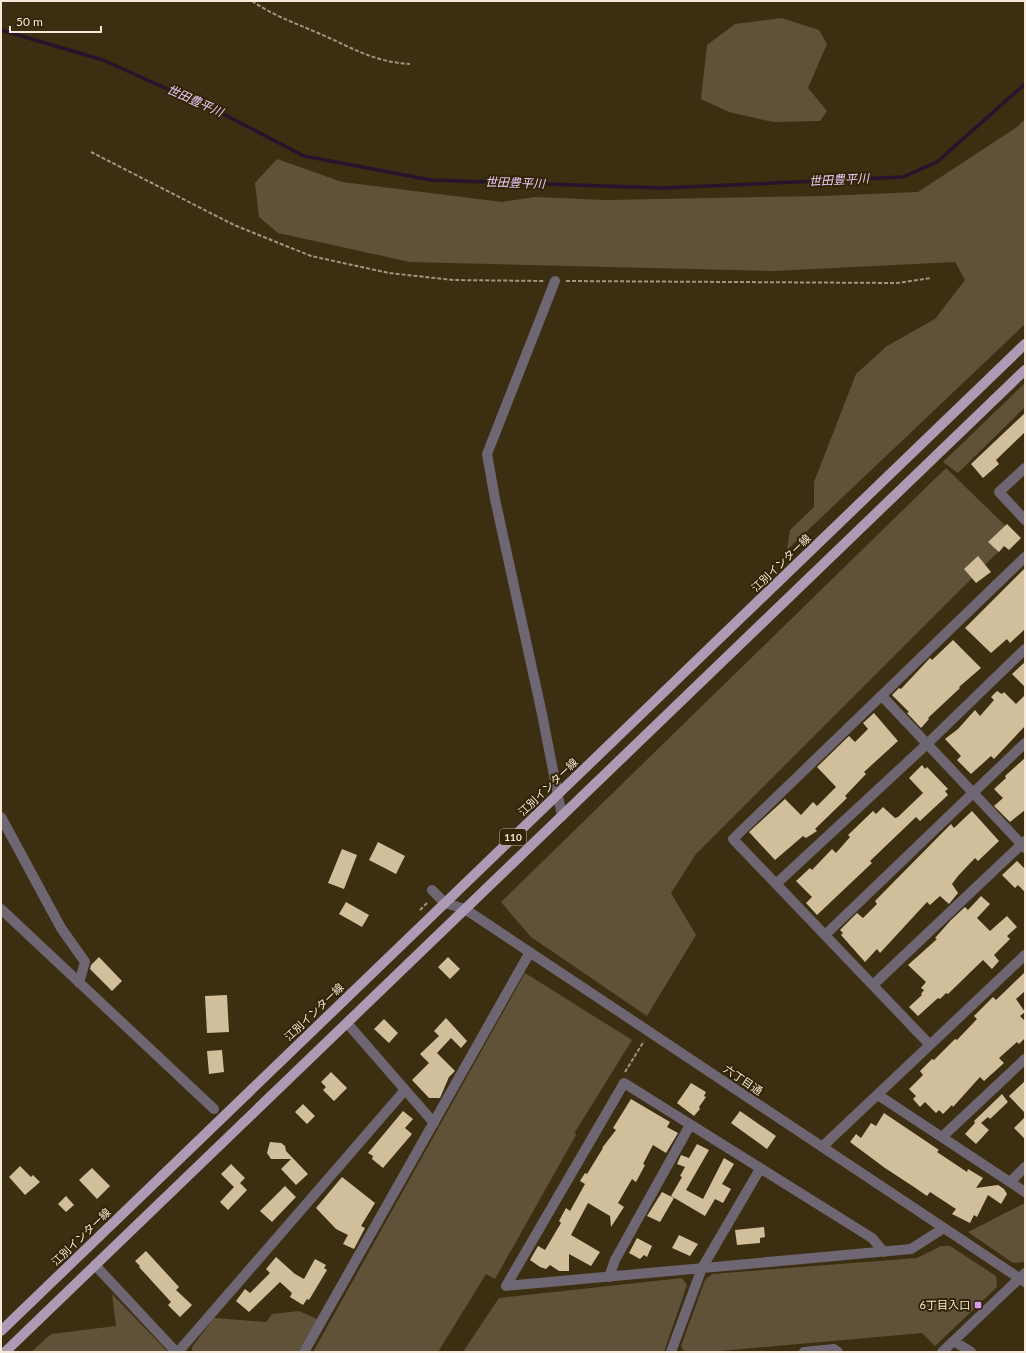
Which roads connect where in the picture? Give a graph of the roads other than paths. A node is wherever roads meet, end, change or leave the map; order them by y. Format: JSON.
{"nodes":[{"id":1,"x":555,"y":281,"type":"road end"},
{"id":2,"x":1025,"y":344,"type":"edge"},
{"id":3,"x":1025,"y":370,"type":"edge"},
{"id":4,"x":1025,"y":468,"type":"edge"},
{"id":5,"x":1025,"y":520,"type":"edge"},
{"id":6,"x":1025,"y":557,"type":"edge"},
{"id":7,"x":1025,"y":649,"type":"edge"},
{"id":8,"x":882,"y":696,"type":"junction"},
{"id":9,"x":1025,"y":743,"type":"edge"},
{"id":10,"x":927,"y":744,"type":"junction"},
{"id":11,"x":558,"y":793,"type":"junction"},
{"id":12,"x":973,"y":793,"type":"junction"},
{"id":13,"x":562,"y":816,"type":"junction"},
{"id":14,"x":1,"y":817,"type":"edge"},
{"id":15,"x":1024,"y":845,"type":"edge"},
{"id":16,"x":776,"y":884,"type":"junction"},
{"id":17,"x":432,"y":890,"type":"dead end"},
{"id":18,"x":445,"y":903,"type":"junction"},
{"id":19,"x":1,"y":909,"type":"edge"},
{"id":20,"x":465,"y":909,"type":"junction"},
{"id":21,"x":825,"y":935,"type":"junction"},
{"id":22,"x":530,"y":952,"type":"junction"},
{"id":23,"x":1025,"y":955,"type":"edge"},
{"id":24,"x":79,"y":983,"type":"junction"},
{"id":25,"x":873,"y":985,"type":"junction"},
{"id":26,"x":347,"y":1023,"type":"junction"},
{"id":27,"x":930,"y":1045,"type":"junction"},
{"id":28,"x":1025,"y":1059,"type":"edge"},
{"id":29,"x":405,"y":1090,"type":"junction"},
{"id":30,"x":878,"y":1095,"type":"junction"},
{"id":31,"x":214,"y":1109,"type":"dead end"},
{"id":32,"x":434,"y":1123,"type":"junction"},
{"id":33,"x":690,"y":1125,"type":"junction"},
{"id":34,"x":942,"y":1137,"type":"junction"},
{"id":35,"x":822,"y":1147,"type":"junction"},
{"id":36,"x":1025,"y":1167,"type":"edge"},
{"id":37,"x":760,"y":1169,"type":"junction"},
{"id":38,"x":1010,"y":1182,"type":"junction"},
{"id":39,"x":1025,"y":1192,"type":"edge"},
{"id":40,"x":944,"y":1228,"type":"junction"},
{"id":41,"x":884,"y":1252,"type":"junction"},
{"id":42,"x":94,"y":1265,"type":"junction"},
{"id":43,"x":702,"y":1268,"type":"junction"},
{"id":44,"x":609,"y":1277,"type":"junction"},
{"id":45,"x":1023,"y":1278,"type":"edge"},
{"id":46,"x":1,"y":1331,"type":"edge"},
{"id":47,"x":954,"y":1341,"type":"junction"},
{"id":48,"x":5,"y":1352,"type":"edge"},
{"id":49,"x":177,"y":1352,"type":"edge"},
{"id":50,"x":304,"y":1352,"type":"edge"},
{"id":51,"x":671,"y":1352,"type":"edge"},
{"id":52,"x":804,"y":1352,"type":"edge"},
{"id":53,"x":838,"y":1352,"type":"edge"},
{"id":54,"x":942,"y":1352,"type":"edge"},
{"id":55,"x":971,"y":1352,"type":"edge"}],
"edges":[{"from":1,"to":11,"type":"street"},
{"from":2,"to":11,"type":"main road","name":"江別インター線","number":"110"},
{"from":3,"to":13,"type":"main road","number":"110"},
{"from":4,"to":5,"type":"street"},
{"from":6,"to":8,"type":"street"},
{"from":7,"to":10,"type":"street"},
{"from":8,"to":10,"type":"street"},
{"from":8,"to":16,"type":"street"},
{"from":9,"to":12,"type":"street"},
{"from":10,"to":12,"type":"street"},
{"from":10,"to":16,"type":"street"},
{"from":11,"to":13,"type":"street"},
{"from":11,"to":18,"type":"main road","name":"江別インター線","number":"110"},
{"from":12,"to":15,"type":"street"},
{"from":12,"to":21,"type":"street"},
{"from":13,"to":20,"type":"main road","number":"110"},
{"from":14,"to":24,"type":"street"},
{"from":15,"to":25,"type":"street"},
{"from":16,"to":21,"type":"street"},
{"from":17,"to":18,"type":"street"},
{"from":18,"to":20,"type":"street","name":"六丁目通"},
{"from":18,"to":46,"type":"main road","name":"江別インター線","number":"110"},
{"from":19,"to":24,"type":"street"},
{"from":20,"to":22,"type":"street","name":"六丁目通"},
{"from":20,"to":26,"type":"main road","number":"110"},
{"from":21,"to":25,"type":"street"},
{"from":22,"to":32,"type":"street"},
{"from":22,"to":35,"type":"street","name":"六丁目通"},
{"from":23,"to":27,"type":"street"},
{"from":24,"to":31,"type":"street"},
{"from":25,"to":27,"type":"street"},
{"from":26,"to":29,"type":"street"},
{"from":26,"to":42,"type":"main road","number":"110"},
{"from":27,"to":30,"type":"street"},
{"from":28,"to":34,"type":"street"},
{"from":29,"to":32,"type":"street"},
{"from":29,"to":49,"type":"street"},
{"from":30,"to":34,"type":"street"},
{"from":30,"to":35,"type":"street"},
{"from":32,"to":50,"type":"street"},
{"from":33,"to":37,"type":"street"},
{"from":33,"to":44,"type":"street"},
{"from":33,"to":44,"type":"street"},
{"from":34,"to":38,"type":"street"},
{"from":35,"to":40,"type":"street","name":"六丁目通"},
{"from":36,"to":38,"type":"street"},
{"from":37,"to":41,"type":"street"},
{"from":37,"to":43,"type":"street"},
{"from":38,"to":39,"type":"street"},
{"from":40,"to":41,"type":"street"},
{"from":40,"to":45,"type":"street","name":"六丁目通"},
{"from":41,"to":43,"type":"street"},
{"from":42,"to":48,"type":"main road","number":"110"},
{"from":42,"to":49,"type":"street"},
{"from":43,"to":44,"type":"street"},
{"from":43,"to":51,"type":"street"},
{"from":45,"to":47,"type":"street"},
{"from":47,"to":54,"type":"street"},
{"from":47,"to":55,"type":"street"},
{"from":52,"to":53,"type":"street"}]}
